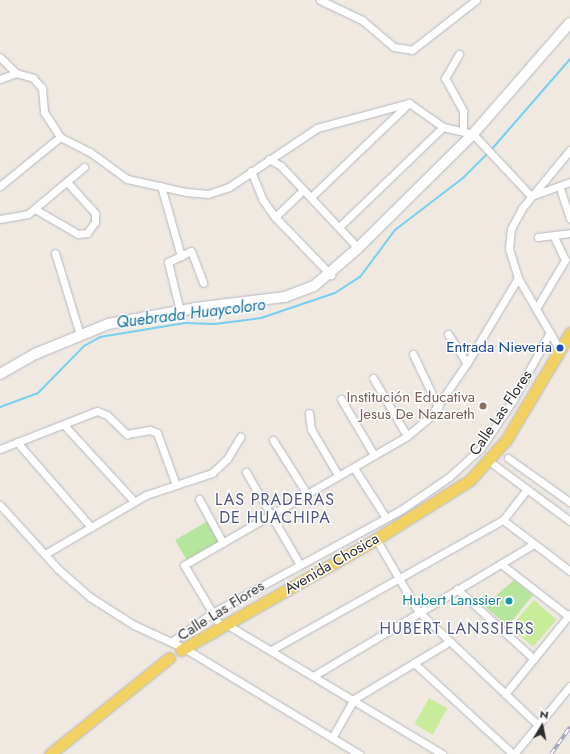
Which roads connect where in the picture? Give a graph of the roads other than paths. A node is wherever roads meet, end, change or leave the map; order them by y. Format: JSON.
{"nodes":[{"id":1,"x":320,"y":0,"type":"edge"},
{"id":2,"x":476,"y":0,"type":"edge"},
{"id":3,"x":570,"y":22,"type":"edge"},
{"id":4,"x":459,"y":54,"type":"dead end"},
{"id":5,"x":0,"y":56,"type":"edge"},
{"id":6,"x":16,"y":74,"type":"junction"},
{"id":7,"x":0,"y":79,"type":"edge"},
{"id":8,"x":409,"y":103,"type":"junction"},
{"id":9,"x":443,"y":127,"type":"junction"},
{"id":10,"x":468,"y":133,"type":"junction"},
{"id":11,"x":60,"y":137,"type":"junction"},
{"id":12,"x":570,"y":150,"type":"edge"},
{"id":13,"x":269,"y":159,"type":"junction"},
{"id":14,"x":84,"y":167,"type":"dead end"},
{"id":15,"x":251,"y":171,"type":"junction"},
{"id":16,"x":67,"y":182,"type":"junction"},
{"id":17,"x":570,"y":182,"type":"edge"},
{"id":18,"x":0,"y":186,"type":"edge"},
{"id":19,"x":161,"y":186,"type":"junction"},
{"id":20,"x":560,"y":188,"type":"junction"},
{"id":21,"x":303,"y":190,"type":"junction"},
{"id":22,"x":531,"y":196,"type":"junction"},
{"id":23,"x":311,"y":198,"type":"junction"},
{"id":24,"x":35,"y":209,"type":"junction"},
{"id":25,"x":275,"y":217,"type":"junction"},
{"id":26,"x":570,"y":218,"type":"edge"},
{"id":27,"x":0,"y":219,"type":"edge"},
{"id":28,"x":338,"y":227,"type":"junction"},
{"id":29,"x":570,"y":233,"type":"edge"},
{"id":30,"x":554,"y":236,"type":"junction"},
{"id":31,"x":538,"y":237,"type":"dead end"},
{"id":32,"x":358,"y":248,"type":"junction"},
{"id":33,"x":55,"y":253,"type":"dead end"},
{"id":34,"x":181,"y":256,"type":"junction"},
{"id":35,"x":567,"y":260,"type":"edge"},
{"id":36,"x":331,"y":274,"type":"junction"},
{"id":37,"x":518,"y":278,"type":"junction"},
{"id":38,"x":202,"y":283,"type":"dead end"},
{"id":39,"x":537,"y":307,"type":"junction"},
{"id":40,"x":180,"y":311,"type":"junction"},
{"id":41,"x":550,"y":332,"type":"junction"},
{"id":42,"x":570,"y":333,"type":"edge"},
{"id":43,"x":448,"y":334,"type":"dead end"},
{"id":44,"x":80,"y":335,"type":"junction"},
{"id":45,"x":560,"y":350,"type":"junction"},
{"id":46,"x":413,"y":354,"type":"dead end"},
{"id":47,"x":467,"y":363,"type":"junction"},
{"id":48,"x":0,"y":374,"type":"edge"},
{"id":49,"x":373,"y":378,"type":"dead end"},
{"id":50,"x":341,"y":399,"type":"dead end"},
{"id":51,"x":438,"y":407,"type":"junction"},
{"id":52,"x":309,"y":413,"type":"dead end"},
{"id":53,"x":64,"y":425,"type":"junction"},
{"id":54,"x":407,"y":436,"type":"junction"},
{"id":55,"x":240,"y":437,"type":"dead end"},
{"id":56,"x":273,"y":440,"type":"dead end"},
{"id":57,"x":17,"y":442,"type":"junction"},
{"id":58,"x":0,"y":449,"type":"edge"},
{"id":59,"x":374,"y":455,"type":"junction"},
{"id":60,"x":508,"y":458,"type":"dead end"},
{"id":61,"x":489,"y":462,"type":"junction"},
{"id":62,"x":354,"y":468,"type":"junction"},
{"id":63,"x":246,"y":472,"type":"dead end"},
{"id":64,"x":338,"y":475,"type":"junction"},
{"id":65,"x":176,"y":485,"type":"junction"},
{"id":66,"x":527,"y":489,"type":"junction"},
{"id":67,"x":306,"y":494,"type":"junction"},
{"id":68,"x":199,"y":499,"type":"dead end"},
{"id":69,"x":134,"y":501,"type":"junction"},
{"id":70,"x":570,"y":502,"type":"edge"},
{"id":71,"x":0,"y":505,"type":"edge"},
{"id":72,"x":272,"y":515,"type":"junction"},
{"id":73,"x":386,"y":518,"type":"junction"},
{"id":74,"x":503,"y":520,"type":"junction"},
{"id":75,"x":570,"y":521,"type":"edge"},
{"id":76,"x":91,"y":527,"type":"junction"},
{"id":77,"x":376,"y":539,"type":"junction"},
{"id":78,"x":223,"y":543,"type":"junction"},
{"id":79,"x":534,"y":544,"type":"junction"},
{"id":80,"x":45,"y":554,"type":"junction"},
{"id":81,"x":299,"y":563,"type":"junction"},
{"id":82,"x":501,"y":564,"type":"junction"},
{"id":83,"x":570,"y":571,"type":"edge"},
{"id":84,"x":398,"y":578,"type":"junction"},
{"id":85,"x":457,"y":589,"type":"junction"},
{"id":86,"x":418,"y":611,"type":"junction"},
{"id":87,"x":212,"y":614,"type":"junction"},
{"id":88,"x":569,"y":615,"type":"edge"},
{"id":89,"x":224,"y":626,"type":"junction"},
{"id":90,"x":171,"y":642,"type":"junction"},
{"id":91,"x":449,"y":642,"type":"junction"},
{"id":92,"x":183,"y":649,"type":"junction"},
{"id":93,"x":273,"y":649,"type":"junction"},
{"id":94,"x":169,"y":658,"type":"joint"},
{"id":95,"x":534,"y":659,"type":"junction"},
{"id":96,"x":414,"y":663,"type":"junction"},
{"id":97,"x":315,"y":675,"type":"junction"},
{"id":98,"x":570,"y":686,"type":"edge"},
{"id":99,"x":505,"y":694,"type":"junction"},
{"id":100,"x":354,"y":699,"type":"junction"},
{"id":101,"x":538,"y":725,"type":"junction"},
{"id":102,"x":332,"y":738,"type":"junction"},
{"id":103,"x":50,"y":754,"type":"edge"},
{"id":104,"x":359,"y":754,"type":"edge"},
{"id":105,"x":442,"y":754,"type":"edge"},
{"id":106,"x":513,"y":754,"type":"edge"}],
"edges":[{"from":1,"to":2,"type":"street"},
{"from":3,"to":10,"type":"main road"},
{"from":4,"to":10,"type":"street"},
{"from":5,"to":6,"type":"street"},
{"from":6,"to":7,"type":"street"},
{"from":6,"to":11,"type":"street"},
{"from":8,"to":9,"type":"street"},
{"from":8,"to":13,"type":"street"},
{"from":8,"to":23,"type":"street"},
{"from":9,"to":10,"type":"street"},
{"from":9,"to":28,"type":"street"},
{"from":10,"to":22,"type":"street"},
{"from":10,"to":32,"type":"main road"},
{"from":11,"to":18,"type":"street"},
{"from":11,"to":19,"type":"street"},
{"from":12,"to":22,"type":"street"},
{"from":13,"to":15,"type":"street"},
{"from":13,"to":21,"type":"street"},
{"from":14,"to":16,"type":"street"},
{"from":15,"to":19,"type":"street"},
{"from":15,"to":25,"type":"street"},
{"from":16,"to":24,"type":"street"},
{"from":16,"to":24,"type":"street"},
{"from":17,"to":20,"type":"street"},
{"from":19,"to":34,"type":"street"},
{"from":20,"to":22,"type":"street"},
{"from":20,"to":26,"type":"street"},
{"from":21,"to":23,"type":"street"},
{"from":21,"to":25,"type":"street"},
{"from":22,"to":37,"type":"street"},
{"from":23,"to":28,"type":"street"},
{"from":24,"to":27,"type":"street"},
{"from":25,"to":36,"type":"street"},
{"from":28,"to":32,"type":"street"},
{"from":29,"to":30,"type":"street"},
{"from":30,"to":31,"type":"street"},
{"from":30,"to":35,"type":"street"},
{"from":32,"to":36,"type":"main road"},
{"from":33,"to":44,"type":"street"},
{"from":34,"to":38,"type":"street"},
{"from":34,"to":40,"type":"street"},
{"from":35,"to":39,"type":"street"},
{"from":36,"to":40,"type":"main road"},
{"from":37,"to":39,"type":"street"},
{"from":37,"to":47,"type":"street"},
{"from":39,"to":41,"type":"street"},
{"from":40,"to":44,"type":"main road"},
{"from":41,"to":45,"type":"street"},
{"from":41,"to":73,"type":"street","name":"Calle Las Flores"},
{"from":42,"to":45,"type":"main road","name":"Avenida Chosica"},
{"from":43,"to":47,"type":"street"},
{"from":44,"to":48,"type":"main road"},
{"from":45,"to":61,"type":"main road","name":"Avenida Chosica"},
{"from":46,"to":51,"type":"street"},
{"from":47,"to":51,"type":"street"},
{"from":49,"to":54,"type":"street"},
{"from":50,"to":59,"type":"street"},
{"from":51,"to":54,"type":"street"},
{"from":52,"to":64,"type":"street"},
{"from":53,"to":57,"type":"street"},
{"from":53,"to":65,"type":"street"},
{"from":53,"to":69,"type":"street"},
{"from":54,"to":59,"type":"street"},
{"from":55,"to":65,"type":"street"},
{"from":56,"to":67,"type":"street"},
{"from":57,"to":58,"type":"street"},
{"from":57,"to":76,"type":"street"},
{"from":59,"to":62,"type":"street"},
{"from":60,"to":70,"type":"street"},
{"from":61,"to":66,"type":"street"},
{"from":61,"to":77,"type":"main road","name":"Avenida Chosica"},
{"from":62,"to":64,"type":"street"},
{"from":62,"to":73,"type":"street"},
{"from":63,"to":72,"type":"street"},
{"from":64,"to":67,"type":"street"},
{"from":65,"to":69,"type":"street"},
{"from":66,"to":74,"type":"street"},
{"from":66,"to":75,"type":"street"},
{"from":67,"to":72,"type":"street"},
{"from":68,"to":78,"type":"street"},
{"from":69,"to":76,"type":"street"},
{"from":71,"to":80,"type":"street"},
{"from":72,"to":78,"type":"street"},
{"from":72,"to":81,"type":"street"},
{"from":73,"to":81,"type":"street","name":"Calle Las Flores"},
{"from":74,"to":79,"type":"street"},
{"from":74,"to":84,"type":"street"},
{"from":76,"to":80,"type":"street"},
{"from":77,"to":84,"type":"street"},
{"from":77,"to":89,"type":"main road","name":"Avenida Chosica"},
{"from":78,"to":87,"type":"street"},
{"from":79,"to":82,"type":"street"},
{"from":79,"to":83,"type":"street"},
{"from":80,"to":90,"type":"street"},
{"from":81,"to":87,"type":"street","name":"Calle Las Flores"},
{"from":82,"to":85,"type":"street"},
{"from":82,"to":88,"type":"street"},
{"from":84,"to":86,"type":"street"},
{"from":84,"to":93,"type":"street"},
{"from":85,"to":86,"type":"street"},
{"from":85,"to":95,"type":"street"},
{"from":86,"to":91,"type":"street"},
{"from":86,"to":97,"type":"street"},
{"from":87,"to":89,"type":"street"},
{"from":87,"to":90,"type":"street","name":"Calle Las Flores"},
{"from":88,"to":95,"type":"street"},
{"from":89,"to":92,"type":"main road","name":"Avenida Chosica"},
{"from":89,"to":93,"type":"street"},
{"from":90,"to":92,"type":"street"},
{"from":91,"to":96,"type":"street"},
{"from":91,"to":99,"type":"street"},
{"from":92,"to":94,"type":"main road","name":"Avenida Chosica"},
{"from":92,"to":102,"type":"street"},
{"from":93,"to":97,"type":"street"},
{"from":94,"to":103,"type":"main road","name":"Avenida Chosica"},
{"from":95,"to":99,"type":"street"},
{"from":96,"to":100,"type":"street"},
{"from":96,"to":106,"type":"street"},
{"from":97,"to":100,"type":"street"},
{"from":98,"to":101,"type":"street"},
{"from":99,"to":101,"type":"street"},
{"from":100,"to":102,"type":"street"},
{"from":100,"to":105,"type":"street"},
{"from":101,"to":106,"type":"street"},
{"from":102,"to":104,"type":"street"}]}
